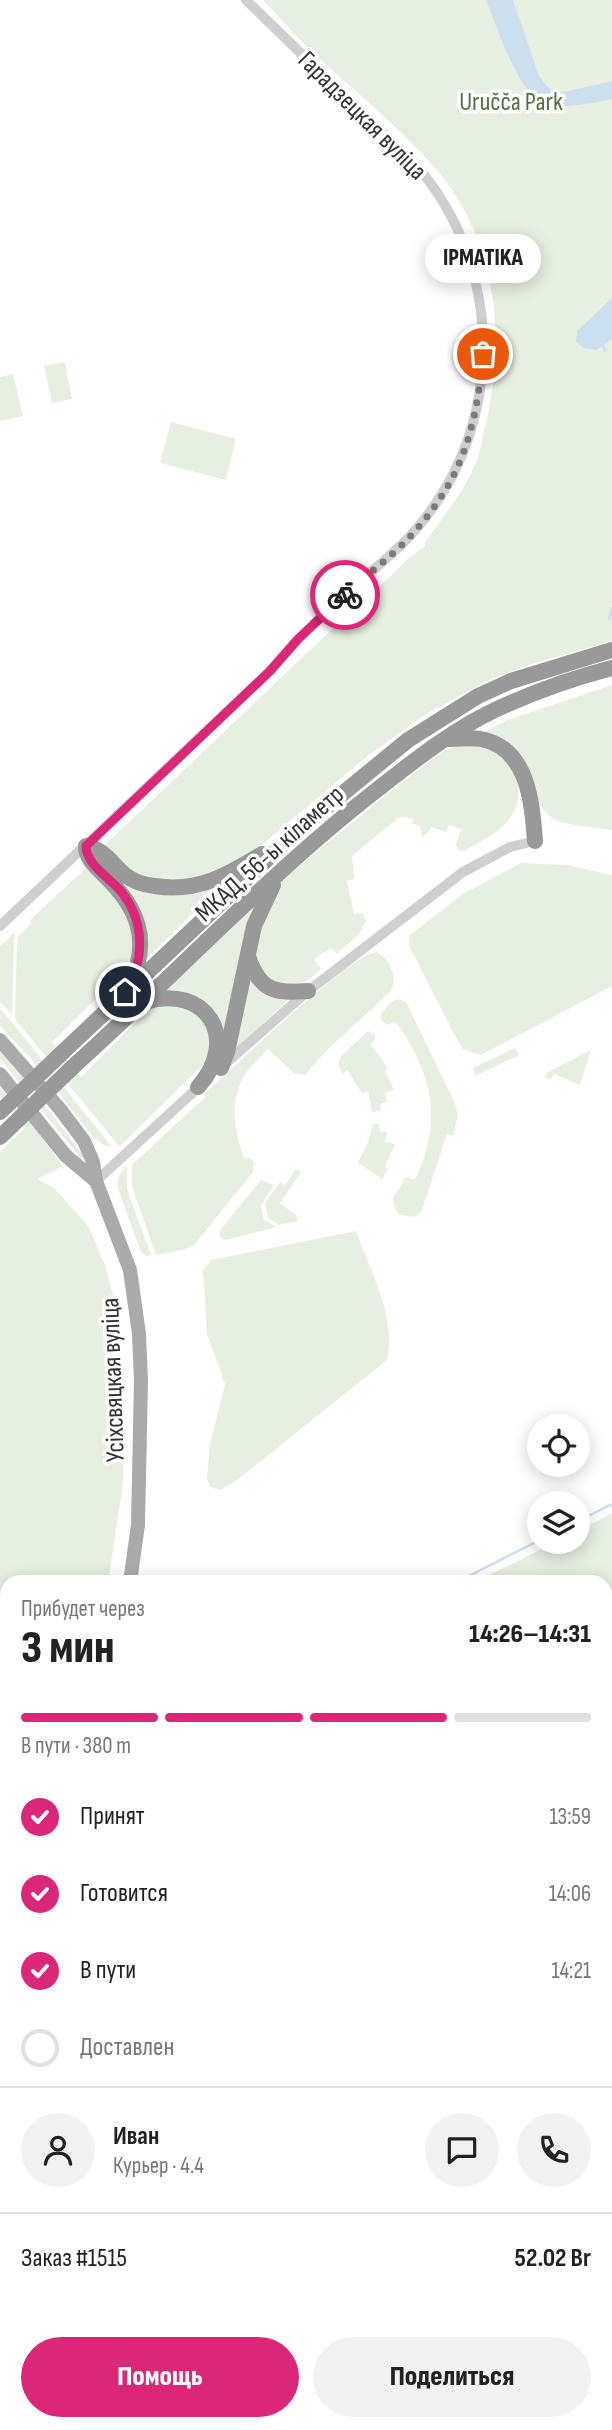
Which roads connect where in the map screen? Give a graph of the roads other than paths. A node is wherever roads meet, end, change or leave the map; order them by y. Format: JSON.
{"nodes":[{"id":1,"x":246,"y":0,"type":"edge"},
{"id":2,"x":612,"y":650,"type":"edge"},
{"id":3,"x":612,"y":668,"type":"edge"},
{"id":4,"x":446,"y":739,"type":"junction"},
{"id":5,"x":297,"y":831,"type":"junction"},
{"id":6,"x":534,"y":841,"type":"joint"},
{"id":7,"x":86,"y":846,"type":"junction"},
{"id":8,"x":281,"y":870,"type":"junction"},
{"id":9,"x":0,"y":926,"type":"edge"},
{"id":10,"x":248,"y":956,"type":"junction"},
{"id":11,"x":308,"y":991,"type":"junction"},
{"id":12,"x":125,"y":992,"type":"junction"},
{"id":13,"x":145,"y":1002,"type":"junction"},
{"id":14,"x":0,"y":1040,"type":"edge"},
{"id":15,"x":221,"y":1068,"type":"junction"},
{"id":16,"x":0,"y":1074,"type":"edge"},
{"id":17,"x":198,"y":1087,"type":"junction"},
{"id":18,"x":0,"y":1112,"type":"edge"},
{"id":19,"x":0,"y":1137,"type":"edge"},
{"id":20,"x":96,"y":1181,"type":"junction"},
{"id":21,"x":131,"y":1575,"type":"edge"}],
"edges":[{"from":1,"to":7,"type":"street","name":"Гарадзецкая вуліца"},
{"from":2,"to":5,"type":"highway","name":"МКАД, 56-ы кіламетр"},
{"from":3,"to":4,"type":"highway","name":"МКАД, 56-ы кіламетр"},
{"from":4,"to":6,"type":"highway"},
{"from":4,"to":8,"type":"highway","name":"МКАД, 56-ы кіламетр"},
{"from":5,"to":7,"type":"highway"},
{"from":5,"to":12,"type":"highway","name":"МКАД, 56-ы кіламетр"},
{"from":6,"to":11,"type":"street"},
{"from":7,"to":9,"type":"street","name":"Гарадзецкая вуліца"},
{"from":7,"to":12,"type":"highway"},
{"from":8,"to":10,"type":"highway"},
{"from":8,"to":13,"type":"highway","name":"МКАД, 56-ы кіламетр"},
{"from":10,"to":11,"type":"highway"},
{"from":10,"to":15,"type":"highway"},
{"from":11,"to":15,"type":"street"},
{"from":12,"to":18,"type":"highway","name":"МКАД, 56-ы кіламетр","bridge":true},
{"from":13,"to":17,"type":"highway"},
{"from":13,"to":19,"type":"highway","name":"МКАД, 56-ы кіламетр","bridge":true},
{"from":14,"to":20,"type":"main road","name":"Усіхсвяцкая вуліца"},
{"from":15,"to":17,"type":"street"},
{"from":16,"to":20,"type":"main road","name":"Усіхсвяцкая вуліца"},
{"from":17,"to":20,"type":"street"},
{"from":20,"to":21,"type":"main road","name":"Усіхсвяцкая вуліца"}]}
